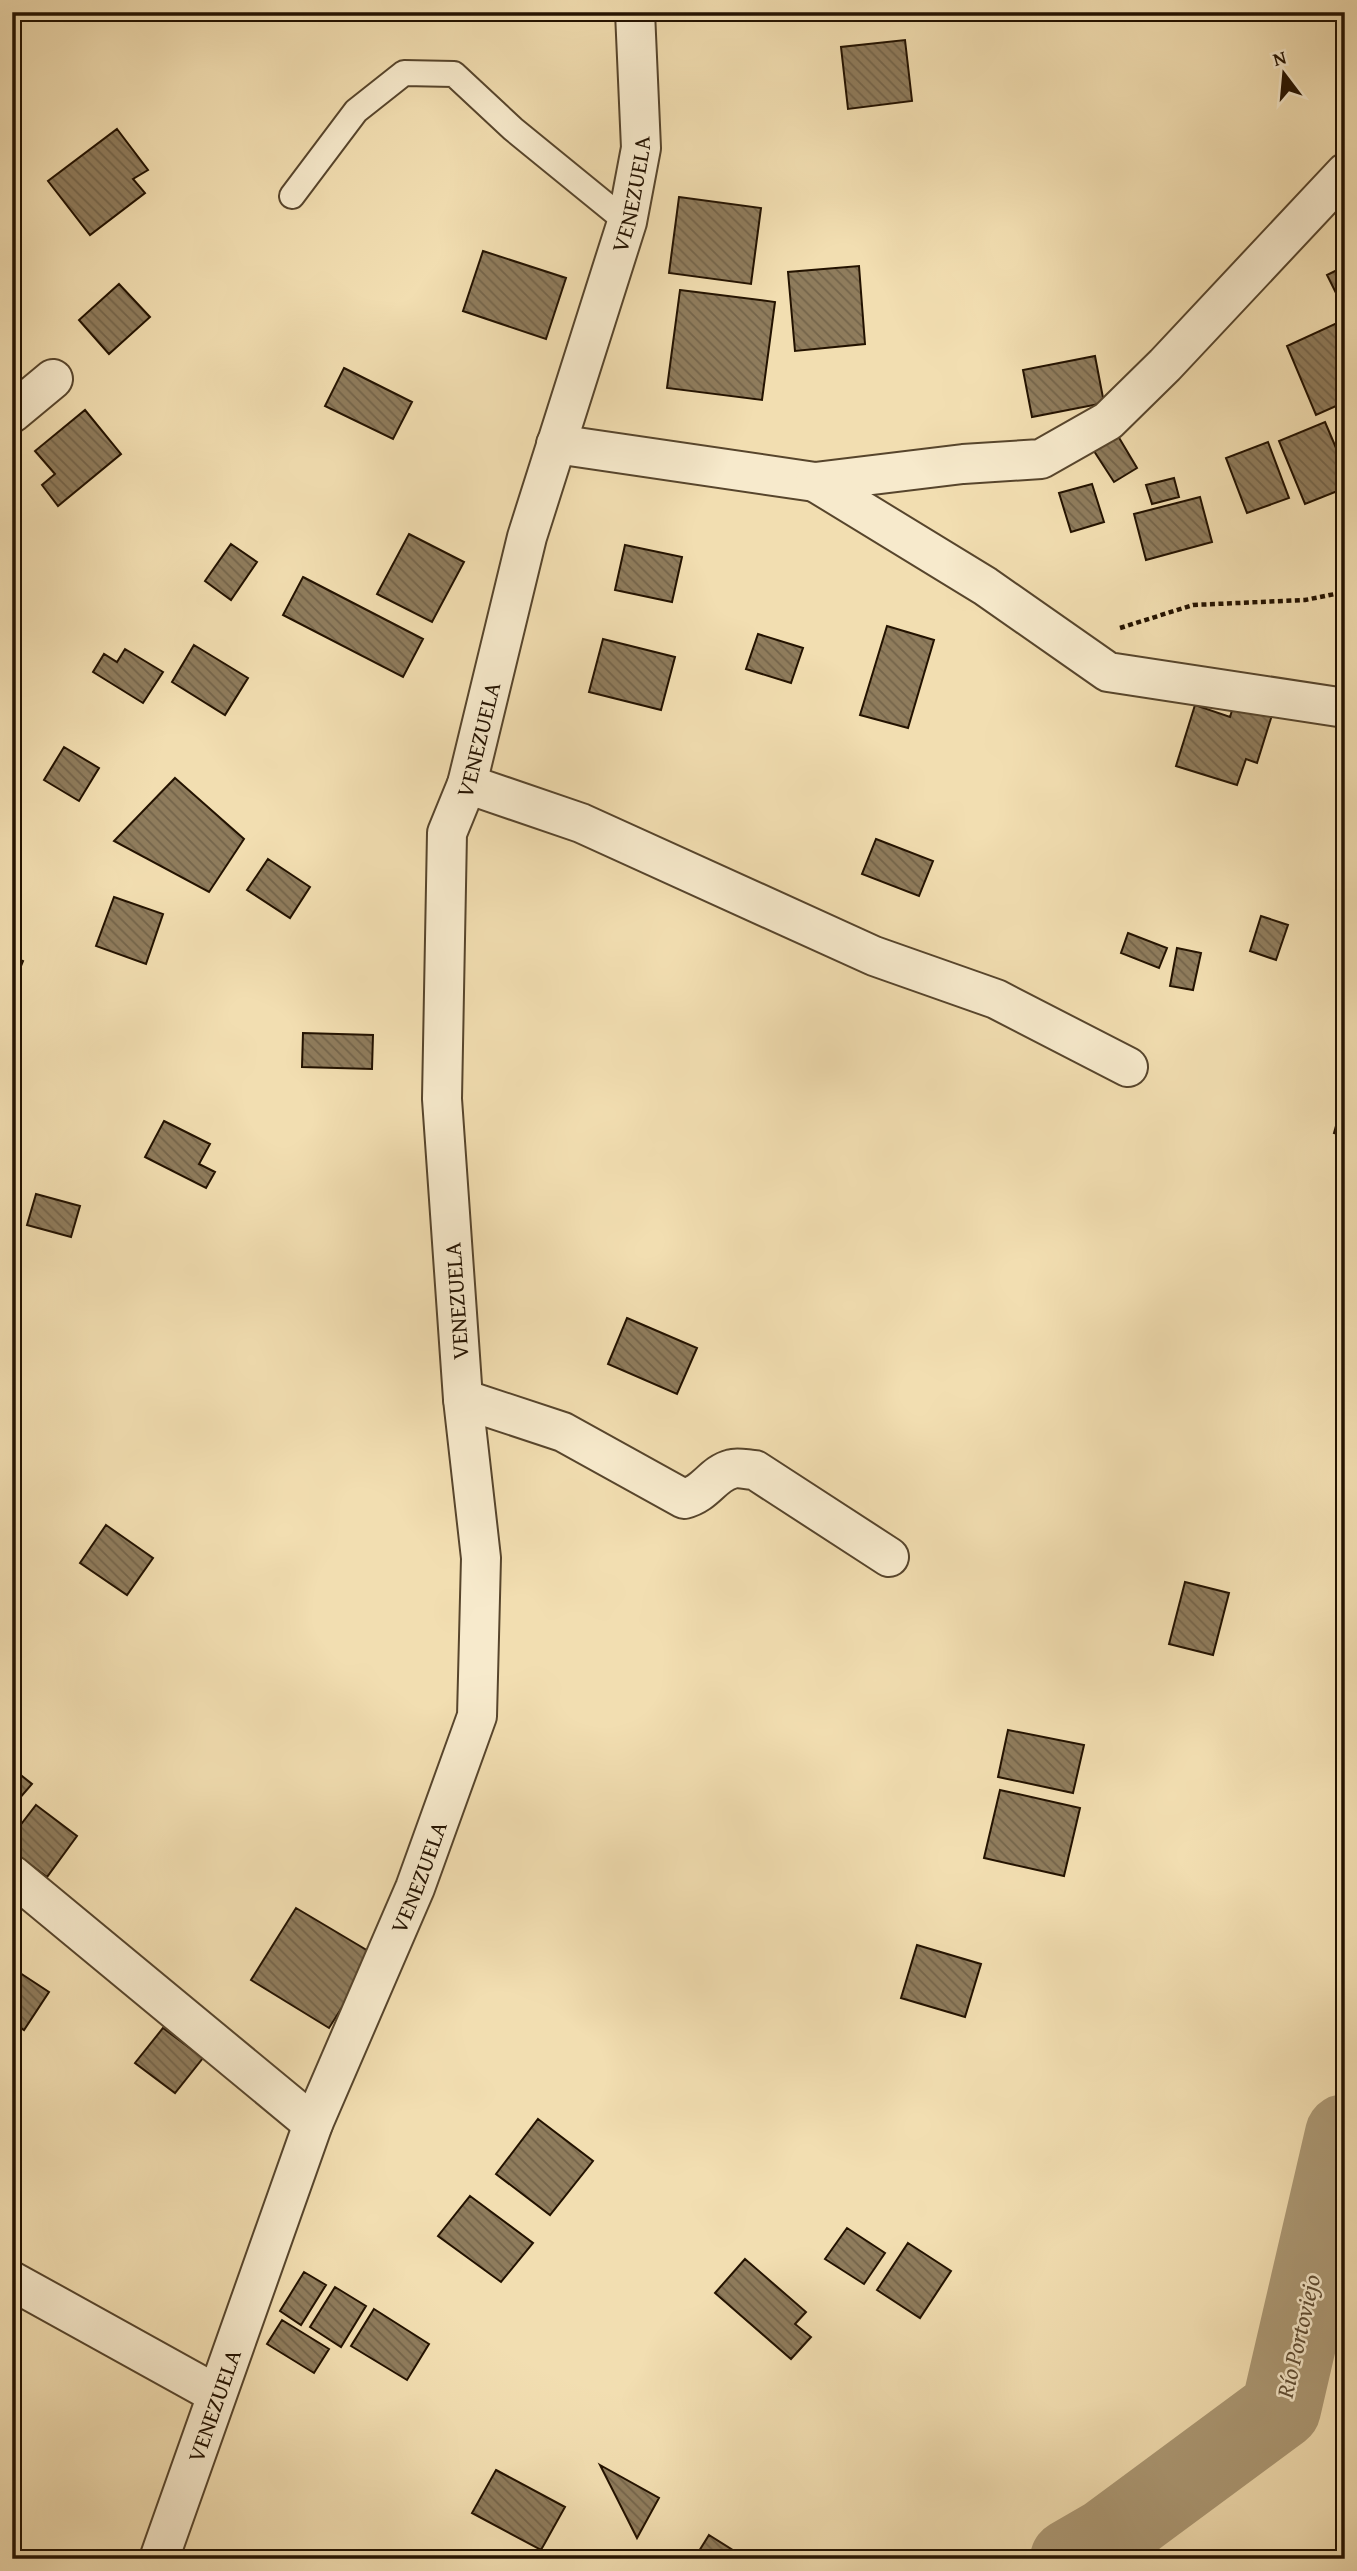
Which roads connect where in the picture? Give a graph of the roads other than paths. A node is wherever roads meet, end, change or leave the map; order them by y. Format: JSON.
{"nodes":[{"id":1,"x":635,"y":12,"type":"edge"},
{"id":2,"x":1345,"y":173,"type":"edge"},
{"id":3,"x":292,"y":196,"type":"dead end"},
{"id":4,"x":627,"y":222,"type":"junction"},
{"id":5,"x":53,"y":379,"type":"dead end"},
{"id":6,"x":12,"y":414,"type":"edge"},
{"id":7,"x":556,"y":443,"type":"junction"},
{"id":8,"x":815,"y":482,"type":"junction"},
{"id":9,"x":1345,"y":708,"type":"edge"},
{"id":10,"x":467,"y":784,"type":"junction"},
{"id":11,"x":1128,"y":1068,"type":"dead end"},
{"id":12,"x":463,"y":1399,"type":"junction"},
{"id":13,"x":889,"y":1557,"type":"dead end"},
{"id":14,"x":12,"y":1875,"type":"edge"},
{"id":15,"x":313,"y":2124,"type":"junction"},
{"id":16,"x":12,"y":2281,"type":"edge"},
{"id":17,"x":216,"y":2394,"type":"junction"},
{"id":18,"x":159,"y":2559,"type":"edge"}],
"edges":[{"from":1,"to":4,"type":"street","name":"VENEZUELA"},
{"from":2,"to":8,"type":"street"},
{"from":3,"to":4,"type":"lane"},
{"from":4,"to":7,"type":"street","name":"VENEZUELA"},
{"from":5,"to":6,"type":"street"},
{"from":7,"to":8,"type":"street"},
{"from":7,"to":10,"type":"street","name":"VENEZUELA"},
{"from":8,"to":9,"type":"street"},
{"from":10,"to":11,"type":"street"},
{"from":10,"to":12,"type":"street","name":"VENEZUELA"},
{"from":12,"to":13,"type":"street"},
{"from":12,"to":15,"type":"street","name":"VENEZUELA"},
{"from":14,"to":15,"type":"street"},
{"from":15,"to":17,"type":"street","name":"VENEZUELA"},
{"from":16,"to":17,"type":"street"},
{"from":17,"to":18,"type":"street","name":"VENEZUELA"}]}
